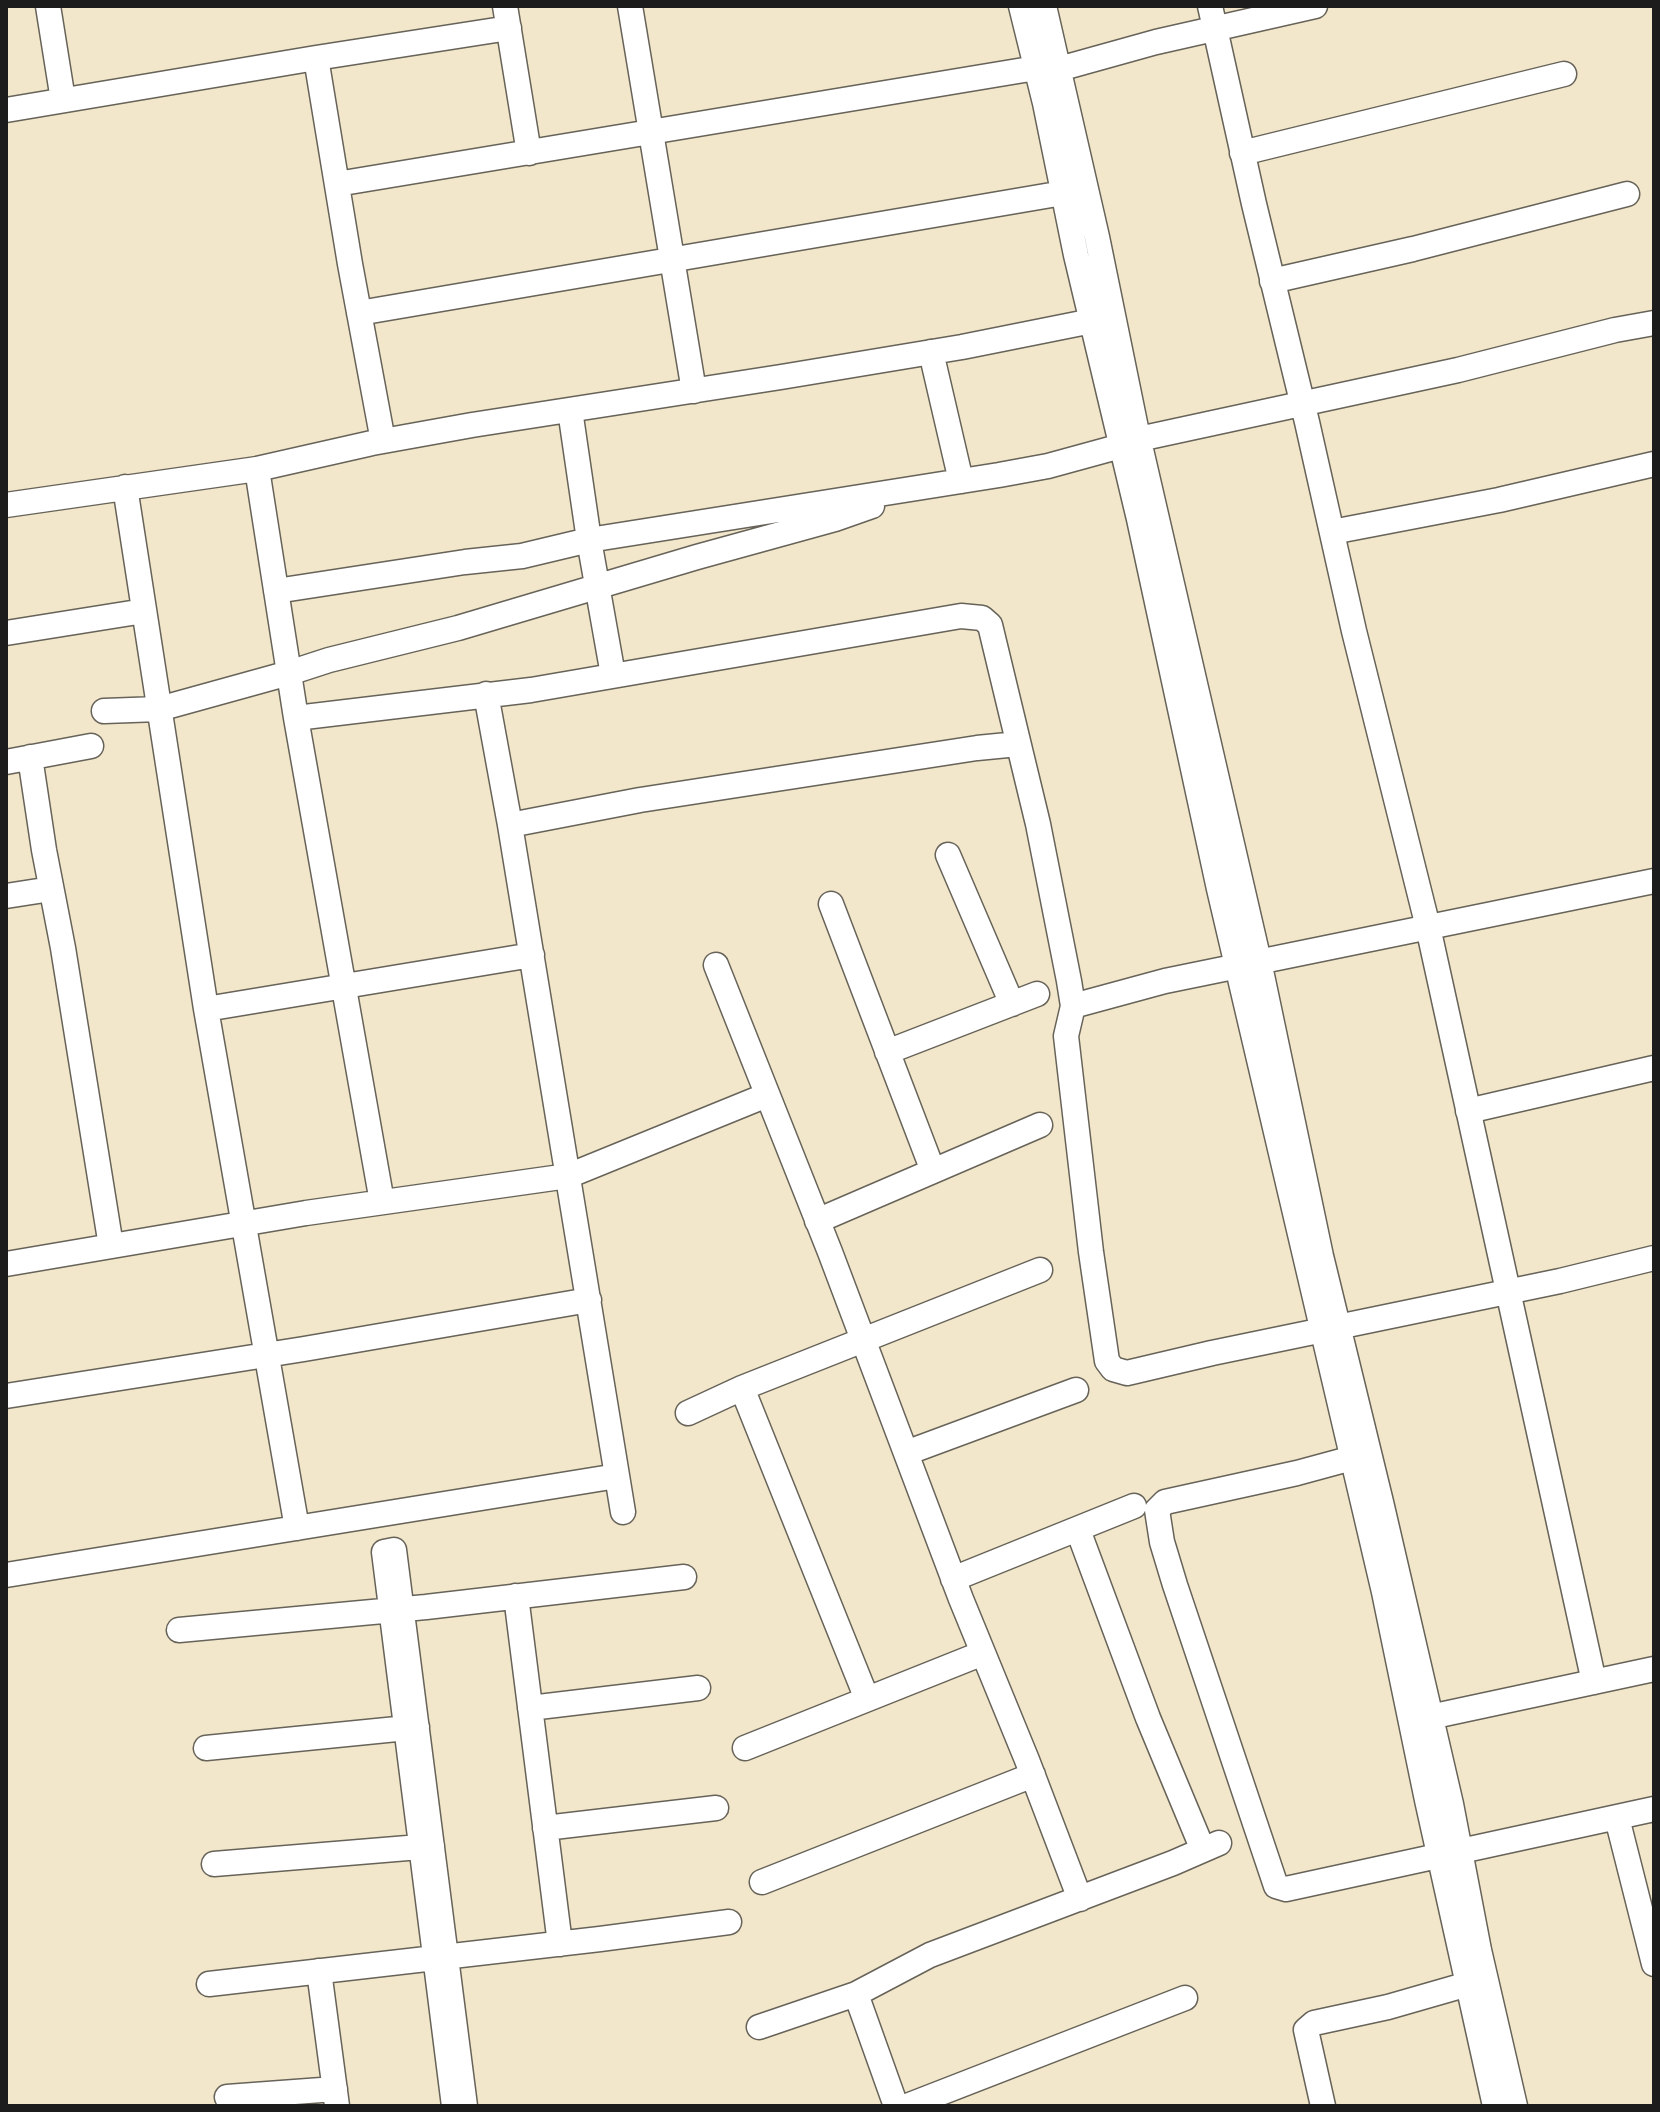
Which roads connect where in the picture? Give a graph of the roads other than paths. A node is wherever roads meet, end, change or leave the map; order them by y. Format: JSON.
{"nodes":[{"id":1,"x":48,"y":6,"type":"edge"},
{"id":2,"x":1021,"y":6,"type":"edge"},
{"id":3,"x":1044,"y":6,"type":"edge"},
{"id":4,"x":1315,"y":6,"type":"edge"},
{"id":5,"x":638,"y":7,"type":"edge"},
{"id":6,"x":507,"y":17,"type":"edge"},
{"id":7,"x":1212,"y":17,"type":"edge"},
{"id":8,"x":316,"y":58,"type":"junction"},
{"id":9,"x":1048,"y":68,"type":"junction"},
{"id":10,"x":1564,"y":74,"type":"dead end"},
{"id":11,"x":63,"y":100,"type":"junction"},
{"id":12,"x":6,"y":110,"type":"edge"},
{"id":13,"x":651,"y":132,"type":"junction"},
{"id":14,"x":529,"y":153,"type":"junction"},
{"id":15,"x":1242,"y":153,"type":"junction"},
{"id":16,"x":337,"y":184,"type":"junction"},
{"id":17,"x":1063,"y":193,"type":"junction"},
{"id":18,"x":1627,"y":194,"type":"dead end"},
{"id":19,"x":672,"y":261,"type":"junction"},
{"id":20,"x":1272,"y":281,"type":"junction"},
{"id":21,"x":359,"y":313,"type":"junction"},
{"id":22,"x":1102,"y":319,"type":"junction"},
{"id":23,"x":1654,"y":323,"type":"edge"},
{"id":24,"x":931,"y":352,"type":"junction"},
{"id":25,"x":694,"y":391,"type":"junction"},
{"id":26,"x":1302,"y":404,"type":"junction"},
{"id":27,"x":570,"y":410,"type":"junction"},
{"id":28,"x":383,"y":441,"type":"junction"},
{"id":29,"x":1130,"y":443,"type":"junction"},
{"id":30,"x":1654,"y":464,"type":"edge"},
{"id":31,"x":257,"y":469,"type":"junction"},
{"id":32,"x":961,"y":481,"type":"junction"},
{"id":33,"x":927,"y":486,"type":"junction"},
{"id":34,"x":125,"y":487,"type":"junction"},
{"id":35,"x":6,"y":505,"type":"edge"},
{"id":36,"x":1332,"y":532,"type":"junction"},
{"id":37,"x":589,"y":540,"type":"junction"},
{"id":38,"x":597,"y":586,"type":"junction"},
{"id":39,"x":276,"y":591,"type":"junction"},
{"id":40,"x":144,"y":611,"type":"junction"},
{"id":41,"x":6,"y":633,"type":"edge"},
{"id":42,"x":289,"y":673,"type":"junction"},
{"id":43,"x":613,"y":675,"type":"junction"},
{"id":44,"x":486,"y":694,"type":"junction"},
{"id":45,"x":159,"y":709,"type":"junction"},
{"id":46,"x":104,"y":711,"type":"dead end"},
{"id":47,"x":296,"y":718,"type":"junction"},
{"id":48,"x":1018,"y":744,"type":"junction"},
{"id":49,"x":91,"y":746,"type":"dead end"},
{"id":50,"x":18,"y":760,"type":"edge"},
{"id":51,"x":510,"y":825,"type":"junction"},
{"id":52,"x":948,"y":855,"type":"dead end"},
{"id":53,"x":1654,"y":881,"type":"edge"},
{"id":54,"x":51,"y":889,"type":"junction"},
{"id":55,"x":6,"y":896,"type":"edge"},
{"id":56,"x":831,"y":904,"type":"dead end"},
{"id":57,"x":1428,"y":927,"type":"junction"},
{"id":58,"x":532,"y":955,"type":"junction"},
{"id":59,"x":1248,"y":963,"type":"junction"},
{"id":60,"x":716,"y":965,"type":"dead end"},
{"id":61,"x":344,"y":987,"type":"junction"},
{"id":62,"x":1037,"y":994,"type":"dead end"},
{"id":63,"x":1012,"y":1004,"type":"junction"},
{"id":64,"x":1073,"y":1006,"type":"junction"},
{"id":65,"x":206,"y":1009,"type":"junction"},
{"id":66,"x":887,"y":1052,"type":"junction"},
{"id":67,"x":1654,"y":1068,"type":"edge"},
{"id":68,"x":767,"y":1095,"type":"junction"},
{"id":69,"x":1468,"y":1111,"type":"junction"},
{"id":70,"x":1040,"y":1125,"type":"dead end"},
{"id":71,"x":933,"y":1171,"type":"junction"},
{"id":72,"x":568,"y":1176,"type":"junction"},
{"id":73,"x":382,"y":1202,"type":"junction"},
{"id":74,"x":817,"y":1221,"type":"junction"},
{"id":75,"x":244,"y":1223,"type":"junction"},
{"id":76,"x":111,"y":1246,"type":"junction"},
{"id":77,"x":1654,"y":1258,"type":"edge"},
{"id":78,"x":6,"y":1264,"type":"edge"},
{"id":79,"x":1040,"y":1270,"type":"dead end"},
{"id":80,"x":1508,"y":1292,"type":"junction"},
{"id":81,"x":589,"y":1300,"type":"junction"},
{"id":82,"x":1330,"y":1328,"type":"junction"},
{"id":83,"x":863,"y":1341,"type":"junction"},
{"id":84,"x":267,"y":1355,"type":"junction"},
{"id":85,"x":742,"y":1388,"type":"junction"},
{"id":86,"x":1076,"y":1390,"type":"dead end"},
{"id":87,"x":6,"y":1396,"type":"edge"},
{"id":88,"x":688,"y":1413,"type":"dead end"},
{"id":89,"x":906,"y":1453,"type":"junction"},
{"id":90,"x":1361,"y":1456,"type":"junction"},
{"id":91,"x":617,"y":1476,"type":"junction"},
{"id":92,"x":1134,"y":1506,"type":"dead end"},
{"id":93,"x":623,"y":1512,"type":"dead end"},
{"id":94,"x":297,"y":1528,"type":"junction"},
{"id":95,"x":1078,"y":1530,"type":"junction"},
{"id":96,"x":6,"y":1575,"type":"edge"},
{"id":97,"x":684,"y":1577,"type":"dead end"},
{"id":98,"x":953,"y":1579,"type":"junction"},
{"id":99,"x":516,"y":1596,"type":"junction"},
{"id":100,"x":397,"y":1609,"type":"junction"},
{"id":101,"x":179,"y":1630,"type":"dead end"},
{"id":102,"x":983,"y":1653,"type":"junction"},
{"id":103,"x":1654,"y":1669,"type":"edge"},
{"id":104,"x":1594,"y":1682,"type":"junction"},
{"id":105,"x":698,"y":1688,"type":"dead end"},
{"id":106,"x":867,"y":1699,"type":"junction"},
{"id":107,"x":530,"y":1708,"type":"junction"},
{"id":108,"x":1430,"y":1717,"type":"junction"},
{"id":109,"x":412,"y":1728,"type":"junction"},
{"id":110,"x":206,"y":1748,"type":"dead end"},
{"id":111,"x":745,"y":1748,"type":"dead end"},
{"id":112,"x":1033,"y":1775,"type":"junction"},
{"id":113,"x":716,"y":1808,"type":"dead end"},
{"id":114,"x":1654,"y":1809,"type":"edge"},
{"id":115,"x":1617,"y":1818,"type":"junction"},
{"id":116,"x":545,"y":1828,"type":"junction"},
{"id":117,"x":427,"y":1846,"type":"junction"},
{"id":118,"x":1450,"y":1854,"type":"junction"},
{"id":119,"x":214,"y":1864,"type":"dead end"},
{"id":120,"x":762,"y":1882,"type":"dead end"},
{"id":121,"x":1080,"y":1899,"type":"junction"},
{"id":122,"x":729,"y":1922,"type":"dead end"},
{"id":123,"x":560,"y":1944,"type":"junction"},
{"id":124,"x":441,"y":1957,"type":"junction"},
{"id":125,"x":1654,"y":1964,"type":"edge"},
{"id":126,"x":319,"y":1971,"type":"junction"},
{"id":127,"x":1477,"y":1981,"type":"junction"},
{"id":128,"x":209,"y":1984,"type":"dead end"},
{"id":129,"x":856,"y":1994,"type":"junction"},
{"id":130,"x":1185,"y":1998,"type":"dead end"},
{"id":131,"x":759,"y":2027,"type":"dead end"},
{"id":132,"x":227,"y":2097,"type":"dead end"},
{"id":133,"x":336,"y":2097,"type":"edge"},
{"id":134,"x":454,"y":2106,"type":"edge"},
{"id":135,"x":465,"y":2106,"type":"edge"},
{"id":136,"x":896,"y":2106,"type":"edge"},
{"id":137,"x":907,"y":2106,"type":"edge"},
{"id":138,"x":1323,"y":2106,"type":"edge"},
{"id":139,"x":1495,"y":2106,"type":"edge"},
{"id":140,"x":1515,"y":2106,"type":"edge"}],
"edges":[{"from":1,"to":11,"type":"street"},
{"from":2,"to":9,"type":"street"},
{"from":3,"to":9,"type":"street"},
{"from":4,"to":7,"type":"street"},
{"from":5,"to":13,"type":"street"},
{"from":6,"to":8,"type":"street"},
{"from":6,"to":14,"type":"street"},
{"from":7,"to":9,"type":"street"},
{"from":7,"to":15,"type":"street"},
{"from":8,"to":11,"type":"street"},
{"from":8,"to":16,"type":"street"},
{"from":9,"to":13,"type":"street"},
{"from":9,"to":17,"type":"street"},
{"from":9,"to":22,"type":"street"},
{"from":10,"to":15,"type":"street"},
{"from":11,"to":12,"type":"street"},
{"from":13,"to":14,"type":"street"},
{"from":13,"to":19,"type":"street"},
{"from":14,"to":16,"type":"street"},
{"from":15,"to":20,"type":"street"},
{"from":16,"to":21,"type":"street"},
{"from":17,"to":19,"type":"street"},
{"from":17,"to":22,"type":"street"},
{"from":18,"to":20,"type":"street"},
{"from":19,"to":21,"type":"street"},
{"from":19,"to":25,"type":"street"},
{"from":20,"to":26,"type":"street"},
{"from":21,"to":28,"type":"street"},
{"from":22,"to":24,"type":"street"},
{"from":22,"to":29,"type":"street"},
{"from":23,"to":26,"type":"street"},
{"from":24,"to":25,"type":"street"},
{"from":24,"to":32,"type":"street"},
{"from":25,"to":27,"type":"street"},
{"from":26,"to":29,"type":"street"},
{"from":26,"to":36,"type":"street"},
{"from":27,"to":28,"type":"street"},
{"from":27,"to":37,"type":"street"},
{"from":28,"to":31,"type":"street"},
{"from":29,"to":32,"type":"street"},
{"from":29,"to":59,"type":"street"},
{"from":30,"to":36,"type":"street"},
{"from":31,"to":34,"type":"street"},
{"from":31,"to":39,"type":"street"},
{"from":32,"to":33,"type":"street"},
{"from":33,"to":37,"type":"street"},
{"from":33,"to":38,"type":"street"},
{"from":34,"to":35,"type":"street"},
{"from":34,"to":40,"type":"street"},
{"from":36,"to":57,"type":"street"},
{"from":37,"to":38,"type":"street"},
{"from":37,"to":39,"type":"street"},
{"from":38,"to":42,"type":"street"},
{"from":38,"to":43,"type":"street"},
{"from":39,"to":42,"type":"street"},
{"from":40,"to":41,"type":"street"},
{"from":40,"to":45,"type":"street"},
{"from":42,"to":45,"type":"street"},
{"from":42,"to":47,"type":"street"},
{"from":43,"to":44,"type":"street"},
{"from":43,"to":48,"type":"street"},
{"from":44,"to":47,"type":"street"},
{"from":44,"to":51,"type":"street"},
{"from":45,"to":46,"type":"street"},
{"from":45,"to":65,"type":"street"},
{"from":47,"to":61,"type":"street"},
{"from":48,"to":51,"type":"street"},
{"from":48,"to":64,"type":"street"},
{"from":49,"to":50,"type":"street"},
{"from":50,"to":54,"type":"street"},
{"from":51,"to":58,"type":"street"},
{"from":52,"to":63,"type":"street"},
{"from":53,"to":57,"type":"street"},
{"from":54,"to":55,"type":"street"},
{"from":54,"to":76,"type":"street"},
{"from":56,"to":66,"type":"street"},
{"from":57,"to":59,"type":"street"},
{"from":57,"to":69,"type":"street"},
{"from":58,"to":61,"type":"street"},
{"from":58,"to":72,"type":"street"},
{"from":59,"to":64,"type":"street"},
{"from":59,"to":82,"type":"street"},
{"from":60,"to":68,"type":"street"},
{"from":61,"to":65,"type":"street"},
{"from":61,"to":73,"type":"street"},
{"from":62,"to":63,"type":"street"},
{"from":63,"to":66,"type":"street"},
{"from":64,"to":82,"type":"street"},
{"from":65,"to":75,"type":"street"},
{"from":66,"to":71,"type":"street"},
{"from":67,"to":69,"type":"street"},
{"from":68,"to":72,"type":"street"},
{"from":68,"to":74,"type":"street"},
{"from":69,"to":80,"type":"street"},
{"from":70,"to":71,"type":"street"},
{"from":71,"to":74,"type":"street"},
{"from":72,"to":73,"type":"street"},
{"from":72,"to":81,"type":"street"},
{"from":73,"to":75,"type":"street"},
{"from":74,"to":83,"type":"street"},
{"from":75,"to":76,"type":"street"},
{"from":75,"to":84,"type":"street"},
{"from":76,"to":78,"type":"street"},
{"from":77,"to":80,"type":"street"},
{"from":79,"to":83,"type":"street"},
{"from":80,"to":82,"type":"street"},
{"from":80,"to":104,"type":"street"},
{"from":81,"to":84,"type":"street"},
{"from":81,"to":91,"type":"street"},
{"from":82,"to":90,"type":"street"},
{"from":83,"to":85,"type":"street"},
{"from":83,"to":89,"type":"street"},
{"from":84,"to":87,"type":"street"},
{"from":84,"to":94,"type":"street"},
{"from":85,"to":88,"type":"street"},
{"from":85,"to":106,"type":"street"},
{"from":86,"to":89,"type":"street"},
{"from":89,"to":98,"type":"street"},
{"from":90,"to":108,"type":"street"},
{"from":90,"to":118,"type":"street"},
{"from":90,"to":118,"type":"street"},
{"from":91,"to":93,"type":"street"},
{"from":91,"to":94,"type":"street"},
{"from":92,"to":95,"type":"street"},
{"from":94,"to":96,"type":"street"},
{"from":95,"to":98,"type":"street"},
{"from":95,"to":121,"type":"street"},
{"from":97,"to":99,"type":"street"},
{"from":98,"to":102,"type":"street"},
{"from":99,"to":100,"type":"street"},
{"from":99,"to":107,"type":"street"},
{"from":100,"to":101,"type":"street"},
{"from":100,"to":109,"type":"street"},
{"from":102,"to":106,"type":"street"},
{"from":102,"to":112,"type":"street"},
{"from":103,"to":104,"type":"street"},
{"from":104,"to":108,"type":"street"},
{"from":105,"to":107,"type":"street"},
{"from":106,"to":111,"type":"street"},
{"from":107,"to":116,"type":"street"},
{"from":108,"to":118,"type":"street"},
{"from":109,"to":110,"type":"street"},
{"from":109,"to":117,"type":"street"},
{"from":112,"to":120,"type":"street"},
{"from":112,"to":121,"type":"street"},
{"from":113,"to":116,"type":"street"},
{"from":114,"to":115,"type":"street"},
{"from":115,"to":118,"type":"street"},
{"from":115,"to":125,"type":"street"},
{"from":116,"to":123,"type":"street"},
{"from":117,"to":119,"type":"street"},
{"from":117,"to":124,"type":"street"},
{"from":118,"to":127,"type":"street"},
{"from":121,"to":129,"type":"street"},
{"from":122,"to":123,"type":"street"},
{"from":123,"to":124,"type":"street"},
{"from":124,"to":126,"type":"street"},
{"from":124,"to":134,"type":"street"},
{"from":124,"to":135,"type":"street"},
{"from":126,"to":128,"type":"street"},
{"from":126,"to":133,"type":"street"},
{"from":127,"to":138,"type":"street"},
{"from":127,"to":139,"type":"street"},
{"from":127,"to":140,"type":"street"},
{"from":129,"to":131,"type":"street"},
{"from":129,"to":136,"type":"street"},
{"from":130,"to":137,"type":"street"},
{"from":132,"to":133,"type":"street"}]}
